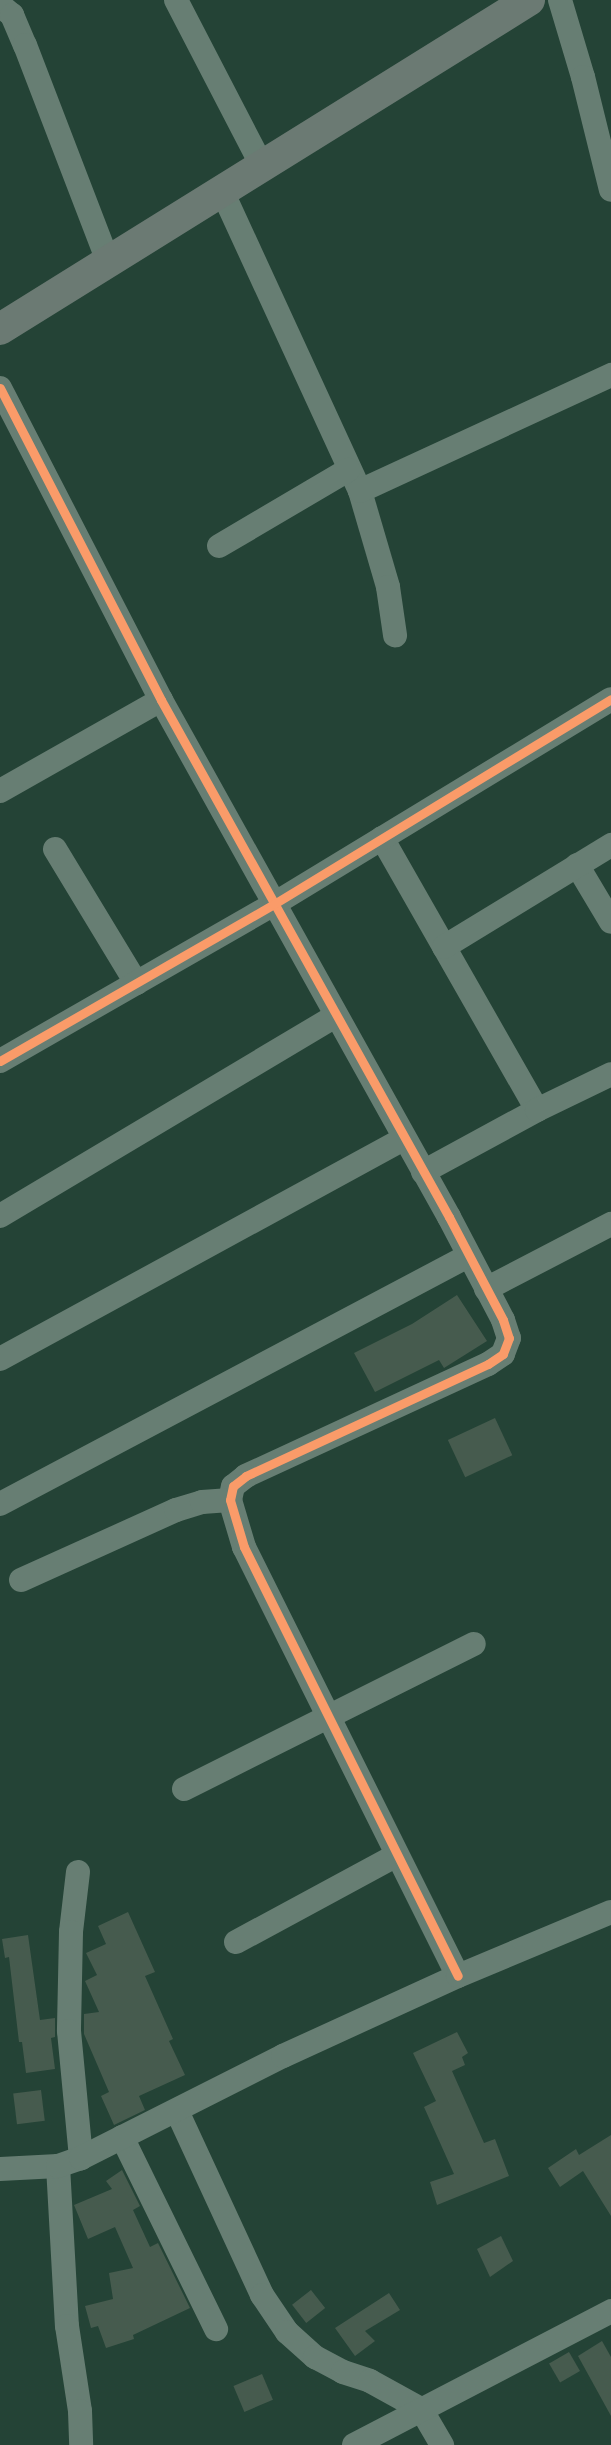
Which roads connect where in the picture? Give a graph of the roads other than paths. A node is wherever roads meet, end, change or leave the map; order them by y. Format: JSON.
{"nodes":[{"id":1,"x":176,"y":0,"type":"edge"},
{"id":2,"x":529,"y":0,"type":"edge"},
{"id":3,"x":560,"y":0,"type":"edge"},
{"id":4,"x":0,"y":5,"type":"edge"},
{"id":5,"x":262,"y":166,"type":"junction"},
{"id":6,"x":611,"y":190,"type":"edge"},
{"id":7,"x":222,"y":191,"type":"junction"},
{"id":8,"x":108,"y":261,"type":"junction"},
{"id":9,"x":0,"y":329,"type":"edge"},
{"id":10,"x":611,"y":375,"type":"edge"},
{"id":11,"x":0,"y":388,"type":"edge"},
{"id":12,"x":348,"y":470,"type":"junction"},
{"id":13,"x":360,"y":491,"type":"junction"},
{"id":14,"x":219,"y":546,"type":"dead end"},
{"id":15,"x":395,"y":635,"type":"dead end"},
{"id":16,"x":611,"y":699,"type":"edge"},
{"id":17,"x":161,"y":700,"type":"junction"},
{"id":18,"x":0,"y":791,"type":"edge"},
{"id":19,"x":382,"y":838,"type":"junction"},
{"id":20,"x":611,"y":844,"type":"edge"},
{"id":21,"x":55,"y":849,"type":"dead end"},
{"id":22,"x":577,"y":866,"type":"junction"},
{"id":23,"x":274,"y":904,"type":"junction"},
{"id":24,"x":611,"y":922,"type":"edge"},
{"id":25,"x":444,"y":947,"type":"junction"},
{"id":26,"x":136,"y":983,"type":"junction"},
{"id":27,"x":336,"y":1016,"type":"junction"},
{"id":28,"x":0,"y":1061,"type":"edge"},
{"id":29,"x":611,"y":1074,"type":"edge"},
{"id":30,"x":537,"y":1110,"type":"junction"},
{"id":31,"x":404,"y":1139,"type":"junction"},
{"id":32,"x":423,"y":1172,"type":"junction"},
{"id":33,"x":0,"y":1216,"type":"edge"},
{"id":34,"x":611,"y":1224,"type":"edge"},
{"id":35,"x":468,"y":1256,"type":"junction"},
{"id":36,"x":486,"y":1289,"type":"junction"},
{"id":37,"x":0,"y":1359,"type":"edge"},
{"id":38,"x":230,"y":1500,"type":"junction"},
{"id":39,"x":0,"y":1504,"type":"edge"},
{"id":40,"x":21,"y":1580,"type":"dead end"},
{"id":41,"x":474,"y":1644,"type":"dead end"},
{"id":42,"x":328,"y":1716,"type":"junction"},
{"id":43,"x":184,"y":1789,"type":"dead end"},
{"id":44,"x":397,"y":1855,"type":"junction"},
{"id":45,"x":78,"y":1872,"type":"dead end"},
{"id":46,"x":611,"y":1912,"type":"edge"},
{"id":47,"x":236,"y":1942,"type":"dead end"},
{"id":48,"x":458,"y":1976,"type":"junction"},
{"id":49,"x":177,"y":2111,"type":"junction"},
{"id":50,"x":122,"y":2137,"type":"junction"},
{"id":51,"x":69,"y":2162,"type":"junction"},
{"id":52,"x":0,"y":2169,"type":"edge"},
{"id":53,"x":611,"y":2311,"type":"edge"},
{"id":54,"x":216,"y":2329,"type":"dead end"},
{"id":55,"x":421,"y":2409,"type":"junction"},
{"id":56,"x":81,"y":2445,"type":"edge"},
{"id":57,"x":354,"y":2445,"type":"edge"},
{"id":58,"x":442,"y":2445,"type":"edge"}],
"edges":[{"from":1,"to":5,"type":"street"},
{"from":2,"to":5,"type":"main road"},
{"from":3,"to":6,"type":"street"},
{"from":4,"to":8,"type":"street"},
{"from":5,"to":7,"type":"main road"},
{"from":7,"to":8,"type":"main road"},
{"from":7,"to":12,"type":"street"},
{"from":8,"to":9,"type":"main road"},
{"from":10,"to":13,"type":"street"},
{"from":11,"to":17,"type":"street"},
{"from":12,"to":13,"type":"street"},
{"from":12,"to":14,"type":"street"},
{"from":13,"to":15,"type":"street"},
{"from":16,"to":19,"type":"street"},
{"from":17,"to":18,"type":"street"},
{"from":17,"to":23,"type":"street"},
{"from":19,"to":23,"type":"street"},
{"from":19,"to":25,"type":"street"},
{"from":20,"to":22,"type":"street"},
{"from":21,"to":26,"type":"street"},
{"from":22,"to":24,"type":"street"},
{"from":22,"to":25,"type":"street"},
{"from":23,"to":26,"type":"street"},
{"from":23,"to":27,"type":"street"},
{"from":25,"to":30,"type":"street"},
{"from":26,"to":28,"type":"street"},
{"from":27,"to":31,"type":"street"},
{"from":27,"to":33,"type":"street"},
{"from":29,"to":30,"type":"street"},
{"from":30,"to":32,"type":"street"},
{"from":31,"to":32,"type":"street"},
{"from":31,"to":37,"type":"street"},
{"from":32,"to":35,"type":"street"},
{"from":34,"to":36,"type":"street"},
{"from":35,"to":36,"type":"street"},
{"from":35,"to":39,"type":"street"},
{"from":36,"to":38,"type":"street"},
{"from":38,"to":40,"type":"street"},
{"from":38,"to":42,"type":"street"},
{"from":41,"to":42,"type":"street"},
{"from":42,"to":43,"type":"street"},
{"from":42,"to":44,"type":"street"},
{"from":44,"to":47,"type":"street"},
{"from":44,"to":48,"type":"street"},
{"from":45,"to":51,"type":"street"},
{"from":46,"to":48,"type":"street"},
{"from":48,"to":49,"type":"street"},
{"from":49,"to":50,"type":"street"},
{"from":49,"to":55,"type":"street"},
{"from":50,"to":51,"type":"street"},
{"from":50,"to":54,"type":"street"},
{"from":51,"to":52,"type":"street"},
{"from":51,"to":56,"type":"street"},
{"from":53,"to":55,"type":"street"},
{"from":55,"to":57,"type":"street"},
{"from":55,"to":58,"type":"street"}]}
